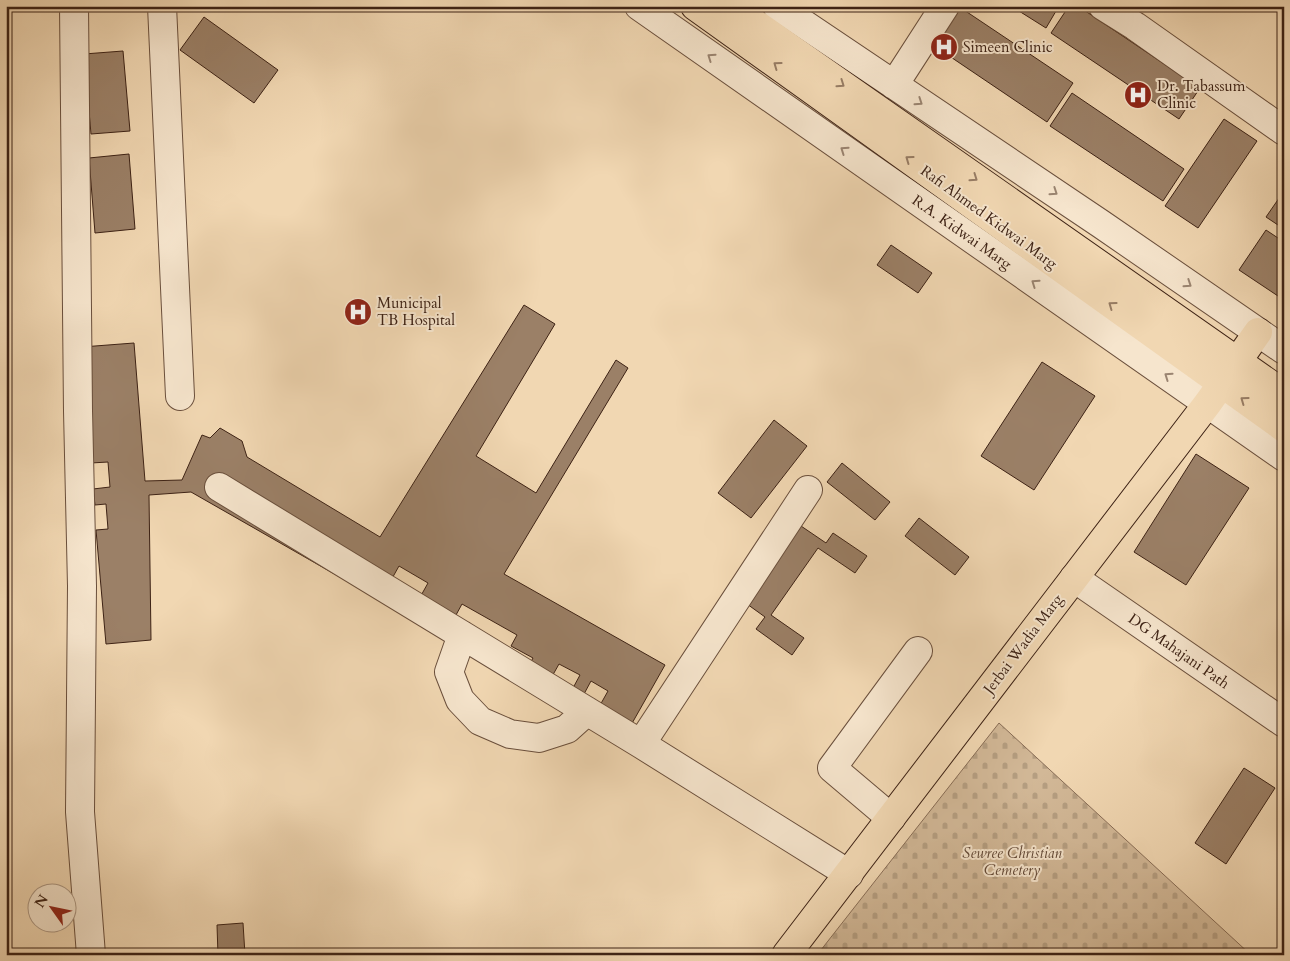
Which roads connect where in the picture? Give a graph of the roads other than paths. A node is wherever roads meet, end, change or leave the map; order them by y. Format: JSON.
{"nodes":[{"id":1,"x":74,"y":6,"type":"edge"},
{"id":2,"x":162,"y":6,"type":"edge"},
{"id":3,"x":639,"y":6,"type":"edge"},
{"id":4,"x":694,"y":6,"type":"edge"},
{"id":5,"x":730,"y":6,"type":"edge"},
{"id":6,"x":777,"y":6,"type":"edge"},
{"id":7,"x":945,"y":6,"type":"edge"},
{"id":8,"x":1103,"y":6,"type":"edge"},
{"id":9,"x":894,"y":85,"type":"junction"},
{"id":10,"x":1284,"y":131,"type":"edge"},
{"id":11,"x":1258,"y":332,"type":"junction"},
{"id":12,"x":1284,"y":350,"type":"edge"},
{"id":13,"x":1223,"y":383,"type":"junction"},
{"id":14,"x":1284,"y":394,"type":"edge"},
{"id":15,"x":180,"y":396,"type":"dead end"},
{"id":16,"x":1284,"y":428,"type":"edge"},
{"id":17,"x":1284,"y":457,"type":"edge"},
{"id":18,"x":219,"y":487,"type":"dead end"},
{"id":19,"x":808,"y":490,"type":"dead end"},
{"id":20,"x":1074,"y":578,"type":"junction"},
{"id":21,"x":462,"y":635,"type":"junction"},
{"id":22,"x":918,"y":651,"type":"dead end"},
{"id":23,"x":587,"y":711,"type":"junction"},
{"id":24,"x":1284,"y":723,"type":"edge"},
{"id":25,"x":641,"y":744,"type":"junction"},
{"id":26,"x":891,"y":818,"type":"junction"},
{"id":27,"x":849,"y":874,"type":"junction"},
{"id":28,"x":91,"y":955,"type":"edge"},
{"id":29,"x":786,"y":955,"type":"edge"}],
"edges":[{"from":1,"to":28,"type":"street"},
{"from":2,"to":15,"type":"street"},
{"from":13,"to":3,"type":"street","name":"R.A. Kidwai Marg","one_way":true},
{"from":13,"to":4,"type":"main road","name":"Rafi Ahmed Kidwai Marg","one_way":true},
{"from":5,"to":13,"type":"main road","one_way":true},
{"from":6,"to":9,"type":"street"},
{"from":7,"to":9,"type":"street"},
{"from":8,"to":10,"type":"street"},
{"from":9,"to":11,"type":"street","one_way":true},
{"from":11,"to":12,"type":"street"},
{"from":11,"to":13,"type":"main road","name":"Jerbai Wadia Marg"},
{"from":13,"to":14,"type":"main road"},
{"from":16,"to":13,"type":"main road","name":"Rafi Ahmed Kidwai Marg","one_way":true},
{"from":13,"to":17,"type":"street","name":"R.A. Kidwai Marg"},
{"from":13,"to":20,"type":"main road","name":"Jerbai Wadia Marg"},
{"from":18,"to":21,"type":"street"},
{"from":19,"to":25,"type":"street"},
{"from":20,"to":24,"type":"street","name":"DG Mahajani Path"},
{"from":20,"to":26,"type":"main road","name":"Jerbai Wadia Marg"},
{"from":21,"to":23,"type":"street"},
{"from":21,"to":23,"type":"street"},
{"from":22,"to":26,"type":"street"},
{"from":23,"to":25,"type":"street"},
{"from":25,"to":27,"type":"street"},
{"from":26,"to":27,"type":"main road","name":"Jerbai Wadia Marg"},
{"from":27,"to":29,"type":"main road","name":"Jerbai Wadia Marg"}]}
